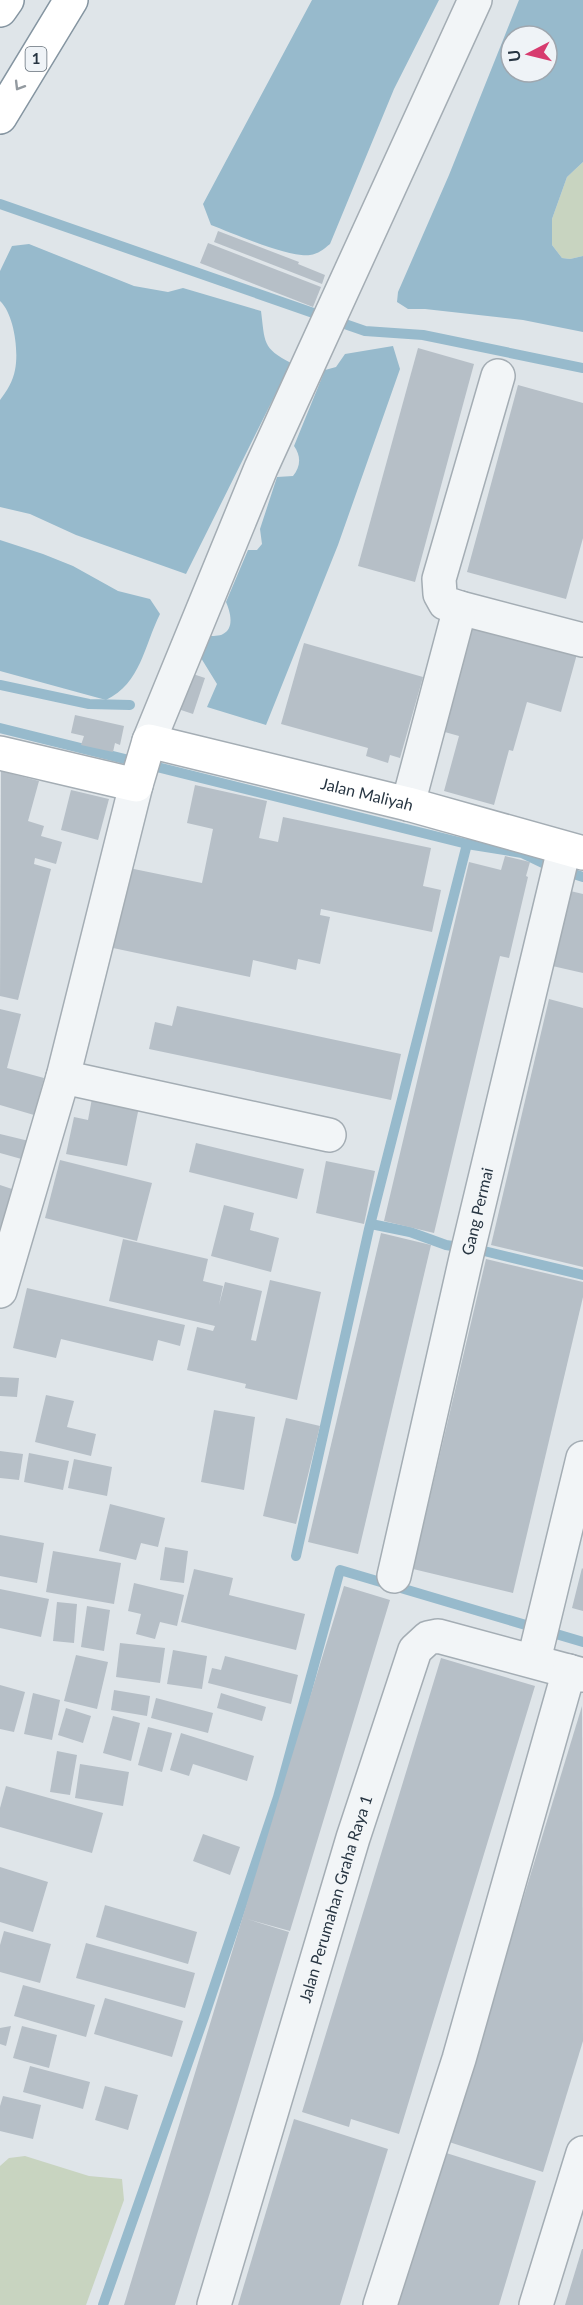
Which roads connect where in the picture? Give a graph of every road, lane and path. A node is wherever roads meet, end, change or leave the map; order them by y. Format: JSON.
{"nodes":[{"id":1,"x":7,"y":0,"type":"edge"},
{"id":2,"x":71,"y":0,"type":"edge"},
{"id":3,"x":475,"y":0,"type":"edge"},
{"id":4,"x":0,"y":10,"type":"edge"},
{"id":5,"x":0,"y":117,"type":"edge"},
{"id":6,"x":498,"y":376,"type":"dead end"},
{"id":7,"x":460,"y":608,"type":"junction"},
{"id":8,"x":582,"y":637,"type":"edge"},
{"id":9,"x":0,"y":753,"type":"edge"},
{"id":10,"x":143,"y":762,"type":"junction"},
{"id":11,"x":408,"y":804,"type":"junction"},
{"id":12,"x":566,"y":862,"type":"edge"},
{"id":13,"x":63,"y":1077,"type":"junction"},
{"id":14,"x":329,"y":1135,"type":"dead end"},
{"id":15,"x":0,"y":1291,"type":"edge"},
{"id":16,"x":583,"y":1458,"type":"edge"},
{"id":17,"x":394,"y":1576,"type":"dead end"},
{"id":18,"x":537,"y":1645,"type":"junction"},
{"id":19,"x":576,"y":1673,"type":"edge"},
{"id":20,"x":583,"y":2153,"type":"edge"},
{"id":21,"x":214,"y":2305,"type":"edge"},
{"id":22,"x":381,"y":2305,"type":"edge"},
{"id":23,"x":536,"y":2305,"type":"edge"}],
"edges":[{"from":1,"to":4,"type":"main road"},
{"from":2,"to":5,"type":"main road","number":"1","one_way":true},
{"from":3,"to":10,"type":"street"},
{"from":6,"to":7,"type":"street"},
{"from":7,"to":8,"type":"street"},
{"from":7,"to":11,"type":"street"},
{"from":9,"to":10,"type":"main road","name":"Jalan Maliyah"},
{"from":10,"to":11,"type":"main road","name":"Jalan Maliyah"},
{"from":10,"to":13,"type":"street"},
{"from":11,"to":12,"type":"main road","name":"Jalan Maliyah"},
{"from":12,"to":17,"type":"street","name":"Gang Permai"},
{"from":13,"to":14,"type":"street"},
{"from":13,"to":15,"type":"street"},
{"from":16,"to":18,"type":"street"},
{"from":18,"to":19,"type":"street","name":"Jalan Perumahan Graha Raya 1"},
{"from":18,"to":21,"type":"street","name":"Jalan Perumahan Graha Raya 1"},
{"from":19,"to":22,"type":"street","name":"Jalan Perumahan Graha Raya 1"},
{"from":20,"to":23,"type":"street"}]}
